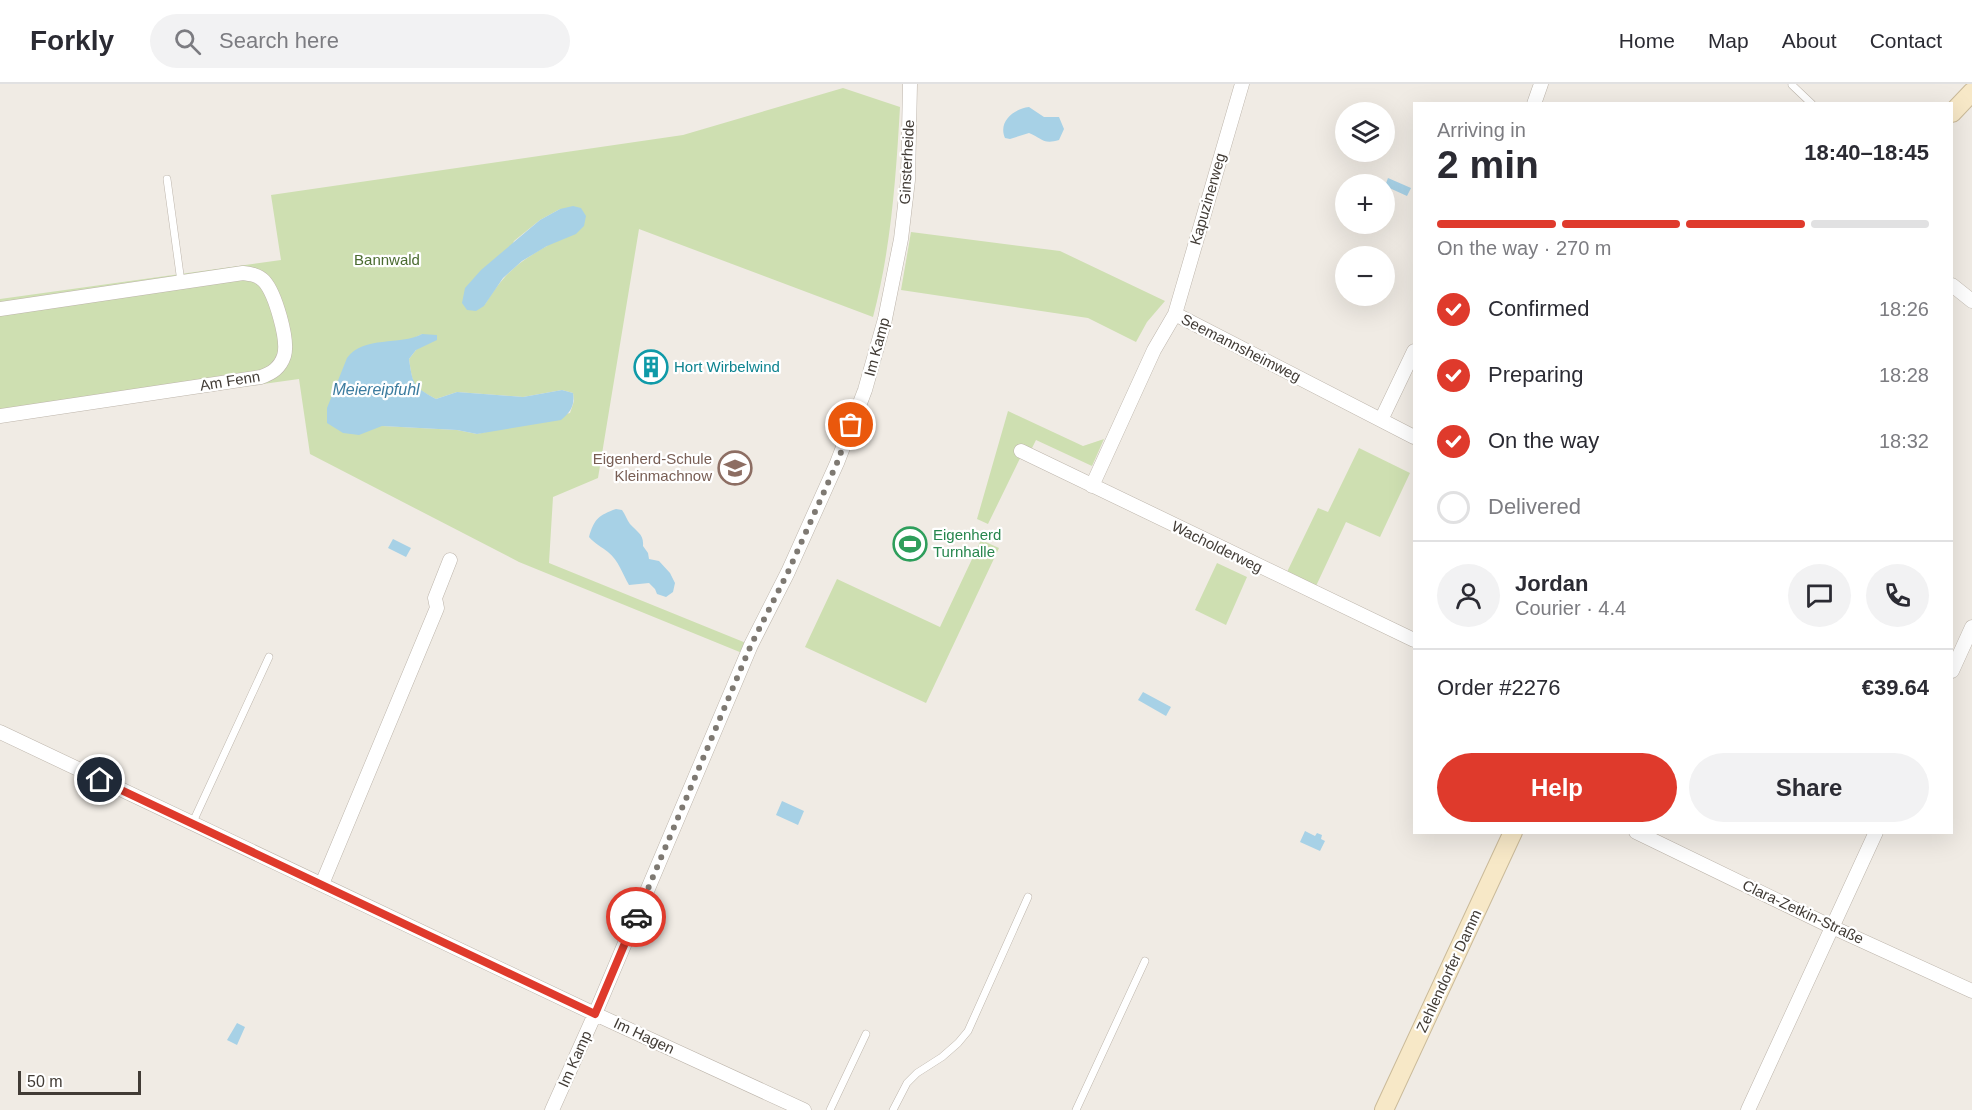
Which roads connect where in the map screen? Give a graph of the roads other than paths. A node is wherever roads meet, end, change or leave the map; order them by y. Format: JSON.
{"nodes":[{"id":1,"x":910,"y":84,"type":"edge"},
{"id":2,"x":1242,"y":84,"type":"edge"},
{"id":3,"x":1541,"y":84,"type":"edge"},
{"id":4,"x":1792,"y":85,"type":"edge"},
{"id":5,"x":1972,"y":92,"type":"edge"},
{"id":6,"x":1535,"y":102,"type":"edge"},
{"id":7,"x":1810,"y":102,"type":"edge"},
{"id":8,"x":1953,"y":112,"type":"edge"},
{"id":9,"x":167,"y":180,"type":"dead end"},
{"id":10,"x":901,"y":239,"type":"joint"},
{"id":11,"x":181,"y":282,"type":"junction"},
{"id":12,"x":1953,"y":286,"type":"edge"},
{"id":13,"x":1972,"y":301,"type":"edge"},
{"id":14,"x":0,"y":309,"type":"edge"},
{"id":15,"x":1175,"y":314,"type":"junction"},
{"id":16,"x":1413,"y":353,"type":"edge"},
{"id":17,"x":0,"y":416,"type":"edge"},
{"id":18,"x":1381,"y":420,"type":"junction"},
{"id":19,"x":1413,"y":436,"type":"edge"},
{"id":20,"x":1021,"y":451,"type":"dead end"},
{"id":21,"x":1092,"y":486,"type":"junction"},
{"id":22,"x":450,"y":560,"type":"dead end"},
{"id":23,"x":1972,"y":627,"type":"edge"},
{"id":24,"x":1413,"y":640,"type":"edge"},
{"id":25,"x":268,"y":657,"type":"dead end"},
{"id":26,"x":1953,"y":668,"type":"edge"},
{"id":27,"x":0,"y":732,"type":"edge"},
{"id":28,"x":192,"y":824,"type":"junction"},
{"id":29,"x":1512,"y":834,"type":"edge"},
{"id":30,"x":1640,"y":834,"type":"edge"},
{"id":31,"x":1875,"y":834,"type":"edge"},
{"id":32,"x":322,"y":884,"type":"junction"},
{"id":33,"x":1028,"y":897,"type":"dead end"},
{"id":34,"x":1832,"y":927,"type":"junction"},
{"id":35,"x":1145,"y":961,"type":"dead end"},
{"id":36,"x":1972,"y":991,"type":"edge"},
{"id":37,"x":595,"y":1014,"type":"junction"},
{"id":38,"x":866,"y":1034,"type":"dead end"},
{"id":39,"x":552,"y":1110,"type":"edge"},
{"id":40,"x":804,"y":1110,"type":"edge"},
{"id":41,"x":830,"y":1110,"type":"edge"},
{"id":42,"x":893,"y":1110,"type":"edge"},
{"id":43,"x":1076,"y":1110,"type":"edge"},
{"id":44,"x":1384,"y":1110,"type":"edge"},
{"id":45,"x":1748,"y":1110,"type":"edge"}],
"edges":[{"from":1,"to":10,"type":"street","name":"Ginsterheide"},
{"from":2,"to":15,"type":"street","name":"Kapuzinerweg"},
{"from":3,"to":6,"type":"street"},
{"from":4,"to":7,"type":"lane"},
{"from":5,"to":8,"type":"main road"},
{"from":9,"to":11,"type":"lane"},
{"from":10,"to":37,"type":"street","name":"Im Kamp"},
{"from":11,"to":14,"type":"street","name":"Am Fenn"},
{"from":11,"to":17,"type":"street","name":"Am Fenn"},
{"from":12,"to":13,"type":"street"},
{"from":15,"to":18,"type":"street","name":"Seemannsheimweg"},
{"from":15,"to":21,"type":"street","name":"Seemannsheimweg"},
{"from":16,"to":18,"type":"street"},
{"from":18,"to":19,"type":"street","name":"Seemannsheimweg"},
{"from":20,"to":21,"type":"street","name":"Wacholderweg"},
{"from":21,"to":24,"type":"street","name":"Wacholderweg"},
{"from":22,"to":32,"type":"street"},
{"from":23,"to":26,"type":"street"},
{"from":25,"to":28,"type":"lane"},
{"from":27,"to":28,"type":"street","name":"Im Hagen"},
{"from":28,"to":32,"type":"street","name":"Im Hagen"},
{"from":29,"to":44,"type":"main road","name":"Zehlendorfer Damm"},
{"from":30,"to":34,"type":"street","name":"Clara-Zetkin-Straße"},
{"from":31,"to":34,"type":"street"},
{"from":32,"to":37,"type":"street","name":"Im Hagen"},
{"from":33,"to":42,"type":"lane"},
{"from":34,"to":36,"type":"street","name":"Clara-Zetkin-Straße"},
{"from":34,"to":45,"type":"street"},
{"from":35,"to":43,"type":"lane"},
{"from":37,"to":39,"type":"street","name":"Im Kamp"},
{"from":37,"to":40,"type":"street","name":"Im Hagen"},
{"from":38,"to":41,"type":"lane"}]}
